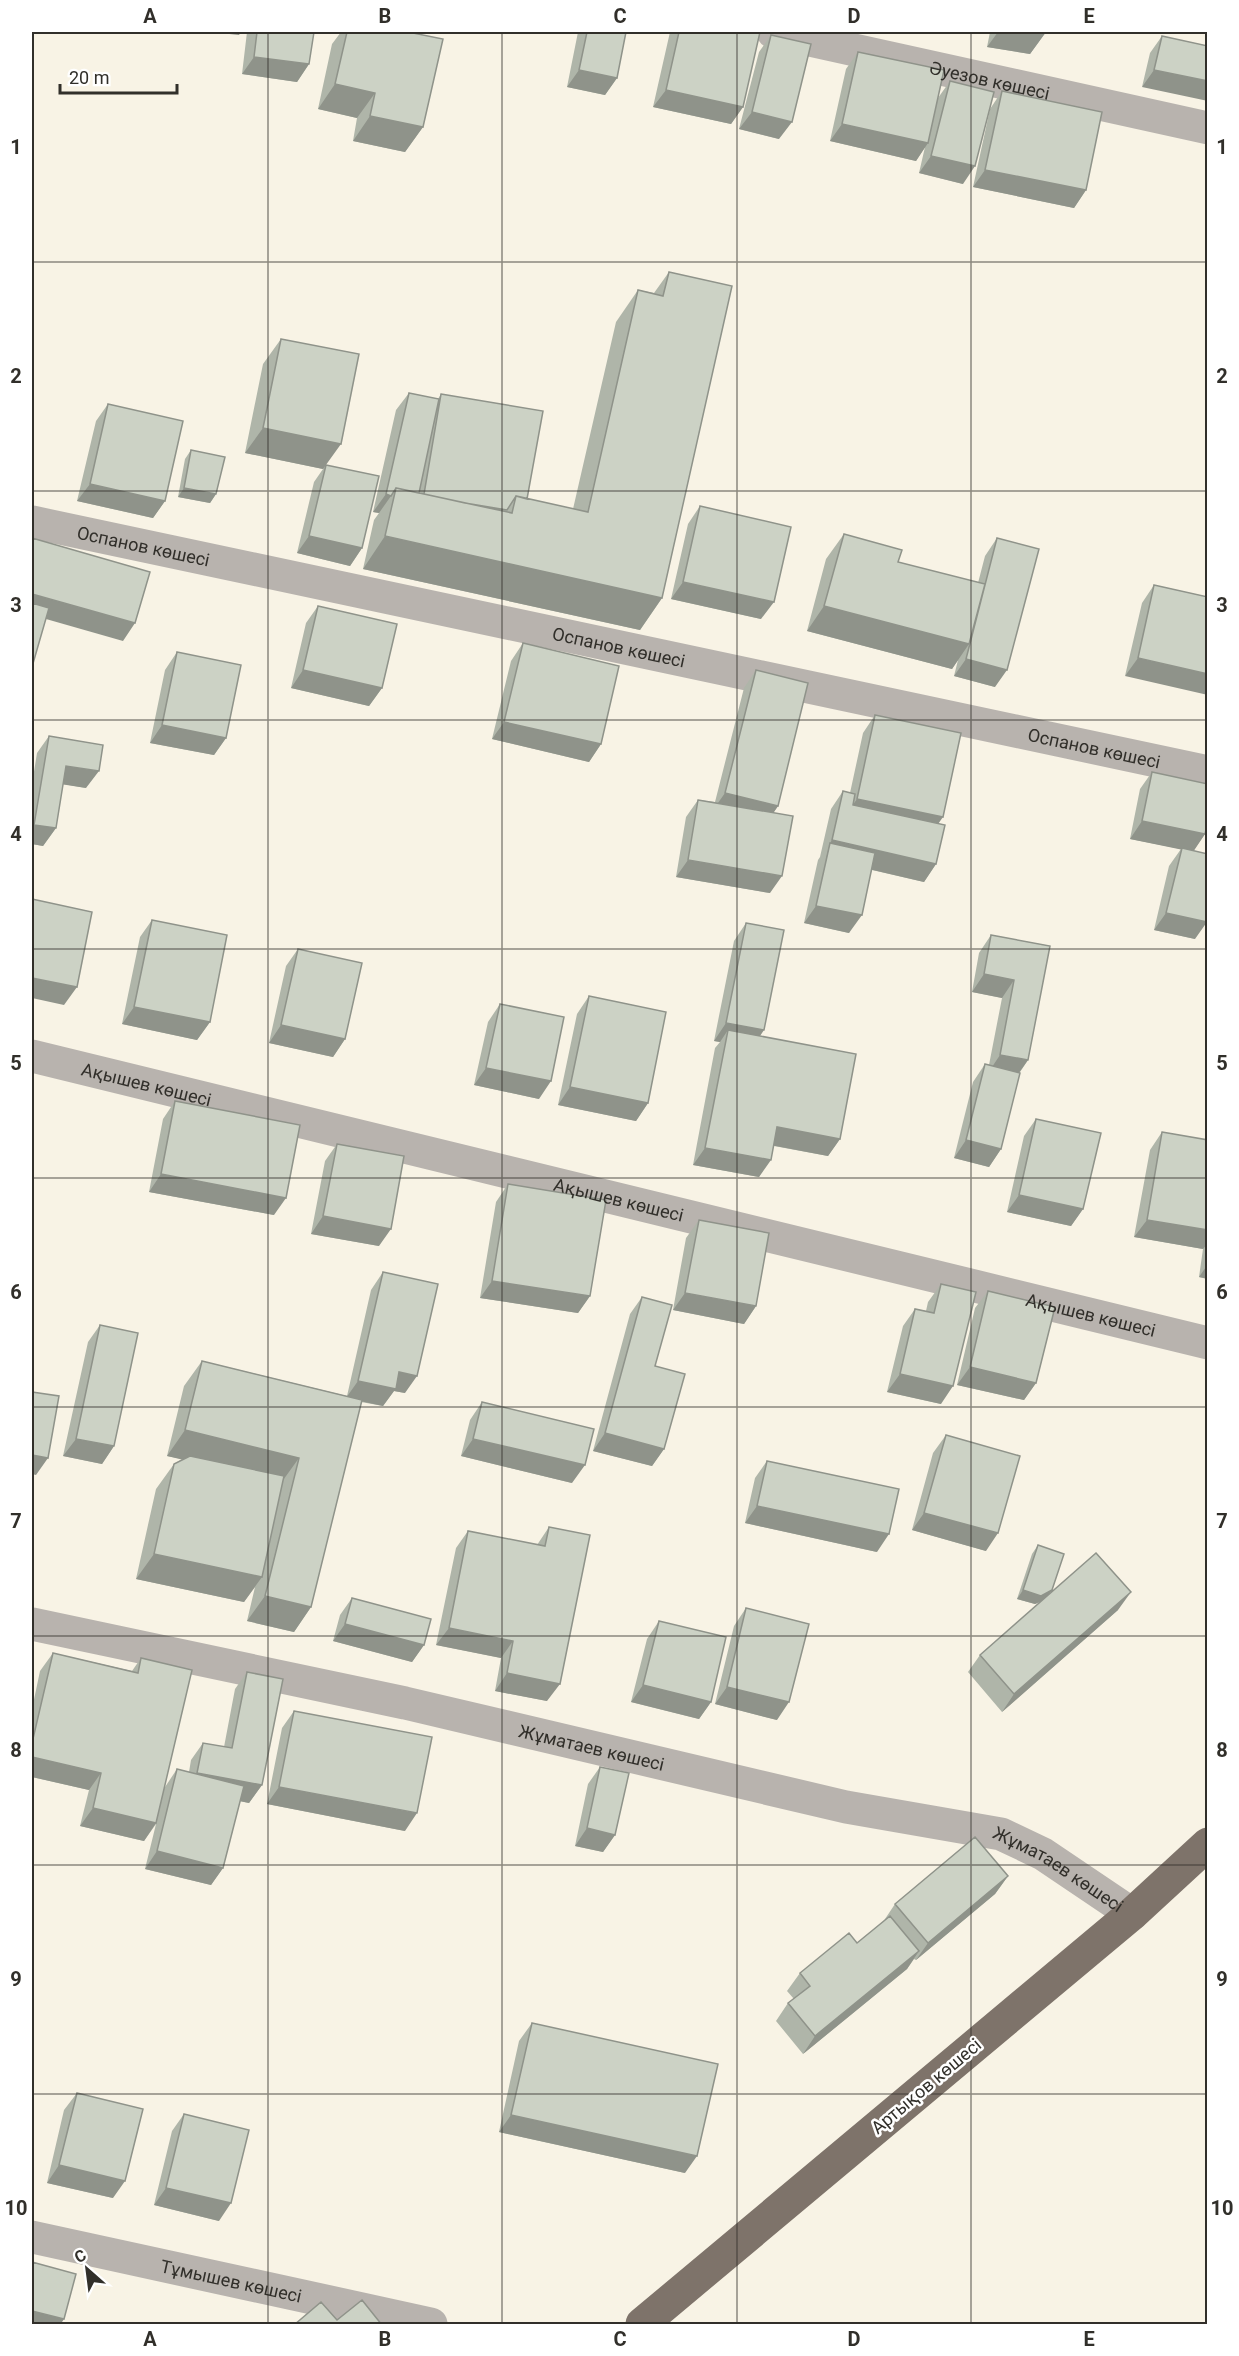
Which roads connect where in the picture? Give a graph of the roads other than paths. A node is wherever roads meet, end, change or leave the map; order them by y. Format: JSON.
{"nodes":[{"id":1,"x":773,"y":32,"type":"edge"},
{"id":2,"x":1208,"y":128,"type":"edge"},
{"id":3,"x":32,"y":522,"type":"edge"},
{"id":4,"x":1208,"y":772,"type":"edge"},
{"id":5,"x":32,"y":1056,"type":"edge"},
{"id":6,"x":1208,"y":1343,"type":"edge"},
{"id":7,"x":32,"y":1624,"type":"edge"},
{"id":8,"x":1208,"y":1844,"type":"edge"},
{"id":9,"x":1132,"y":1914,"type":"junction"},
{"id":10,"x":32,"y":2237,"type":"edge"},
{"id":11,"x":431,"y":2325,"type":"edge"},
{"id":12,"x":642,"y":2325,"type":"edge"}],
"edges":[{"from":1,"to":2,"type":"street","name":"Әуезов көшесі"},
{"from":3,"to":4,"type":"street","name":"Оспанов көшесі"},
{"from":5,"to":6,"type":"street","name":"Ақышев көшесі"},
{"from":7,"to":9,"type":"street","name":"Жұматаев көшесі"},
{"from":8,"to":9,"type":"highway","name":"Артықов көшесі"},
{"from":9,"to":12,"type":"highway","name":"Артықов көшесі"},
{"from":10,"to":11,"type":"street","name":"Тұмышев көшесі"}]}
